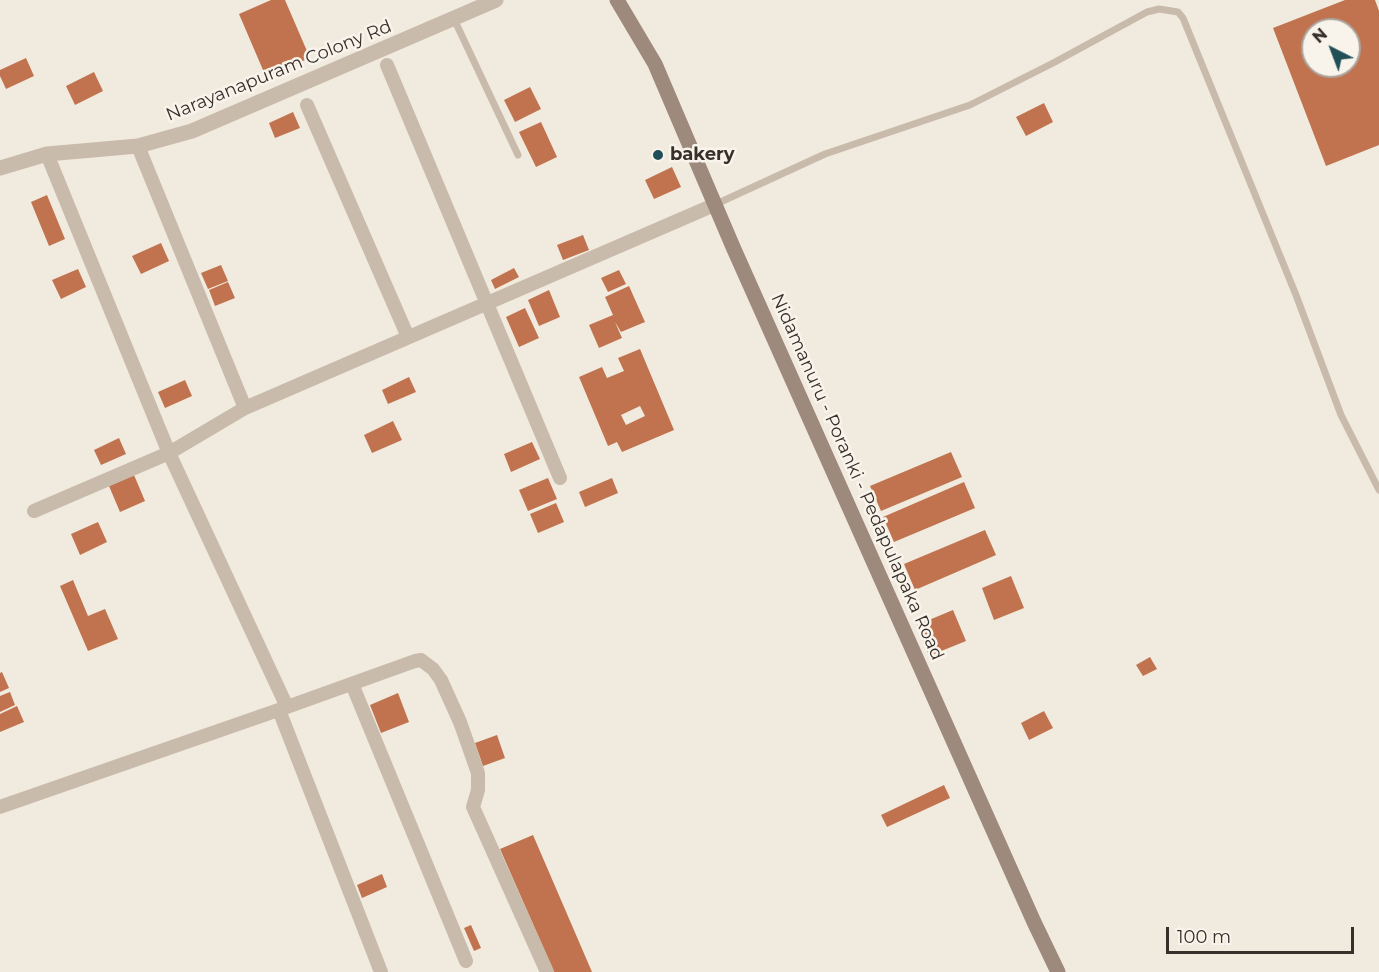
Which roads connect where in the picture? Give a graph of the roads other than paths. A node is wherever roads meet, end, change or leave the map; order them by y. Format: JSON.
{"nodes":[{"id":1,"x":496,"y":0,"type":"edge"},
{"id":2,"x":617,"y":0,"type":"edge"},
{"id":3,"x":454,"y":19,"type":"junction"},
{"id":4,"x":387,"y":65,"type":"dead end"},
{"id":5,"x":307,"y":105,"type":"dead end"},
{"id":6,"x":138,"y":146,"type":"junction"},
{"id":7,"x":47,"y":154,"type":"junction"},
{"id":8,"x":518,"y":155,"type":"dead end"},
{"id":9,"x":0,"y":168,"type":"edge"},
{"id":10,"x":714,"y":205,"type":"junction"},
{"id":11,"x":488,"y":302,"type":"junction"},
{"id":12,"x":408,"y":337,"type":"junction"},
{"id":13,"x":245,"y":408,"type":"junction"},
{"id":14,"x":169,"y":453,"type":"junction"},
{"id":15,"x":560,"y":478,"type":"dead end"},
{"id":16,"x":1379,"y":490,"type":"edge"},
{"id":17,"x":34,"y":511,"type":"dead end"},
{"id":18,"x":352,"y":684,"type":"junction"},
{"id":19,"x":283,"y":709,"type":"junction"},
{"id":20,"x":0,"y":807,"type":"edge"},
{"id":21,"x":466,"y":961,"type":"dead end"},
{"id":22,"x":381,"y":972,"type":"edge"},
{"id":23,"x":547,"y":972,"type":"edge"},
{"id":24,"x":1058,"y":972,"type":"edge"}],
"edges":[{"from":1,"to":3,"type":"street","name":"Narayanapuram Colony Rd"},
{"from":2,"to":10,"type":"main road","name":"Nidamanuru - Poranki - Pedapulapaka Road"},
{"from":3,"to":6,"type":"street","name":"Narayanapuram Colony Rd"},
{"from":3,"to":8,"type":"lane"},
{"from":4,"to":11,"type":"street"},
{"from":5,"to":12,"type":"street"},
{"from":6,"to":7,"type":"street","name":"Narayanapuram Colony Rd"},
{"from":6,"to":13,"type":"street"},
{"from":7,"to":9,"type":"street","name":"Narayanapuram Colony Rd"},
{"from":7,"to":14,"type":"street"},
{"from":10,"to":11,"type":"street"},
{"from":10,"to":16,"type":"lane"},
{"from":10,"to":24,"type":"main road","name":"Nidamanuru - Poranki - Pedapulapaka Road"},
{"from":11,"to":12,"type":"street"},
{"from":11,"to":15,"type":"street"},
{"from":12,"to":13,"type":"street"},
{"from":13,"to":14,"type":"street"},
{"from":14,"to":17,"type":"street"},
{"from":14,"to":19,"type":"street"},
{"from":18,"to":19,"type":"street"},
{"from":18,"to":21,"type":"street"},
{"from":18,"to":23,"type":"street"},
{"from":19,"to":20,"type":"street"},
{"from":19,"to":22,"type":"street"}]}
